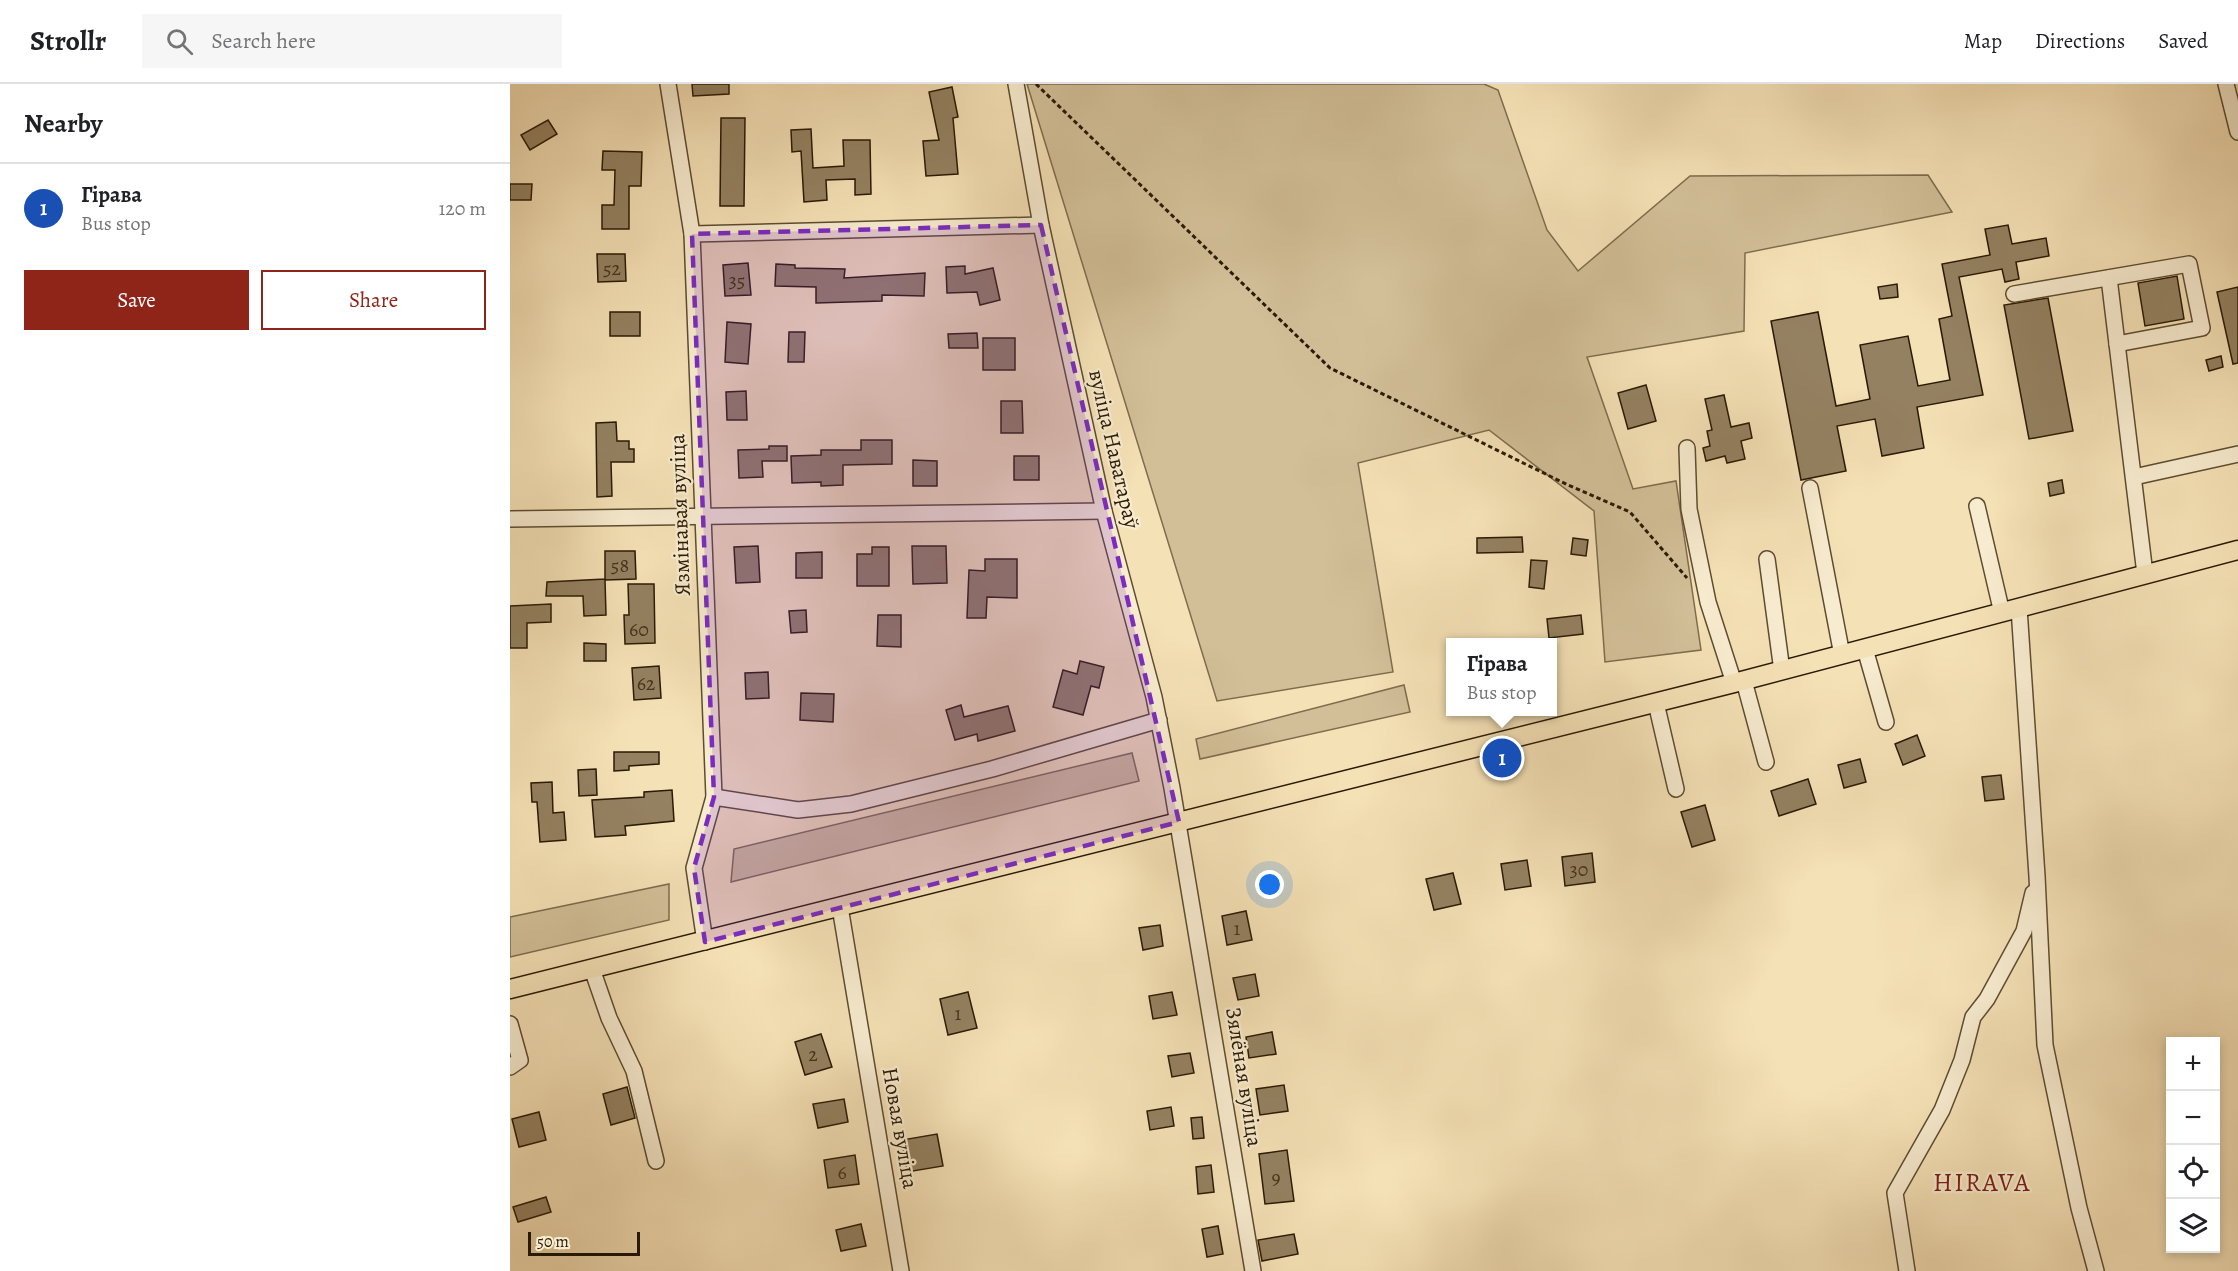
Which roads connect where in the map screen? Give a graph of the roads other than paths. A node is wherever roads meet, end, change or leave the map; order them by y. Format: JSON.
{"nodes":[{"id":1,"x":668,"y":84,"type":"edge"},
{"id":2,"x":1016,"y":84,"type":"edge"},
{"id":3,"x":2226,"y":84,"type":"edge"},
{"id":4,"x":2238,"y":132,"type":"edge"},
{"id":5,"x":1041,"y":225,"type":"junction"},
{"id":6,"x":692,"y":234,"type":"junction"},
{"id":7,"x":2109,"y":278,"type":"junction"},
{"id":8,"x":2014,"y":294,"type":"dead end"},
{"id":9,"x":2117,"y":344,"type":"junction"},
{"id":10,"x":1687,"y":448,"type":"dead end"},
{"id":11,"x":2238,"y":454,"type":"edge"},
{"id":12,"x":2134,"y":477,"type":"junction"},
{"id":13,"x":1810,"y":488,"type":"dead end"},
{"id":14,"x":1977,"y":506,"type":"dead end"},
{"id":15,"x":1104,"y":511,"type":"junction"},
{"id":16,"x":703,"y":514,"type":"junction"},
{"id":17,"x":510,"y":519,"type":"edge"},
{"id":18,"x":2238,"y":550,"type":"edge"},
{"id":19,"x":1767,"y":559,"type":"dead end"},
{"id":20,"x":2145,"y":573,"type":"junction"},
{"id":21,"x":2010,"y":610,"type":"junction"},
{"id":22,"x":1865,"y":649,"type":"junction"},
{"id":23,"x":1842,"y":655,"type":"junction"},
{"id":24,"x":1782,"y":671,"type":"junction"},
{"id":25,"x":1739,"y":682,"type":"junction"},
{"id":26,"x":1656,"y":703,"type":"junction"},
{"id":27,"x":1159,"y":720,"type":"junction"},
{"id":28,"x":1886,"y":722,"type":"dead end"},
{"id":29,"x":1766,"y":762,"type":"dead end"},
{"id":30,"x":1676,"y":789,"type":"dead end"},
{"id":31,"x":714,"y":797,"type":"junction"},
{"id":32,"x":1179,"y":822,"type":"junction"},
{"id":33,"x":2037,"y":876,"type":"junction"},
{"id":34,"x":840,"y":907,"type":"junction"},
{"id":35,"x":705,"y":942,"type":"junction"},
{"id":36,"x":592,"y":969,"type":"junction"},
{"id":37,"x":510,"y":989,"type":"edge"},
{"id":38,"x":510,"y":1024,"type":"edge"},
{"id":39,"x":510,"y":1067,"type":"edge"},
{"id":40,"x":656,"y":1161,"type":"dead end"},
{"id":41,"x":901,"y":1271,"type":"edge"},
{"id":42,"x":1253,"y":1271,"type":"edge"},
{"id":43,"x":1907,"y":1271,"type":"edge"},
{"id":44,"x":2096,"y":1271,"type":"edge"}],
"edges":[{"from":1,"to":6,"type":"street","name":"Язмінавая вуліца"},
{"from":2,"to":5,"type":"street","name":"вуліца Наватараў"},
{"from":3,"to":4,"type":"street"},
{"from":5,"to":6,"type":"street"},
{"from":5,"to":15,"type":"street","name":"вуліца Наватараў"},
{"from":6,"to":16,"type":"street","name":"Язмінавая вуліца"},
{"from":7,"to":8,"type":"street"},
{"from":7,"to":9,"type":"street"},
{"from":7,"to":9,"type":"street"},
{"from":9,"to":12,"type":"street"},
{"from":10,"to":25,"type":"street"},
{"from":11,"to":12,"type":"street"},
{"from":12,"to":20,"type":"street"},
{"from":13,"to":23,"type":"street"},
{"from":14,"to":21,"type":"street"},
{"from":15,"to":16,"type":"street"},
{"from":15,"to":27,"type":"street","name":"вуліца Наватараў"},
{"from":16,"to":17,"type":"street"},
{"from":16,"to":31,"type":"street","name":"Язмінавая вуліца"},
{"from":18,"to":20,"type":"main road"},
{"from":19,"to":24,"type":"street"},
{"from":20,"to":21,"type":"main road"},
{"from":21,"to":22,"type":"main road"},
{"from":21,"to":33,"type":"street"},
{"from":22,"to":23,"type":"main road"},
{"from":22,"to":28,"type":"street"},
{"from":23,"to":24,"type":"main road"},
{"from":24,"to":25,"type":"main road"},
{"from":25,"to":26,"type":"main road"},
{"from":25,"to":29,"type":"street"},
{"from":26,"to":30,"type":"street"},
{"from":26,"to":32,"type":"main road"},
{"from":27,"to":31,"type":"street"},
{"from":27,"to":32,"type":"street","name":"вуліца Наватараў"},
{"from":31,"to":35,"type":"street","name":"Язмінавая вуліца"},
{"from":32,"to":34,"type":"main road"},
{"from":32,"to":42,"type":"street","name":"Зялёная вуліца"},
{"from":33,"to":43,"type":"street"},
{"from":33,"to":44,"type":"street"},
{"from":34,"to":35,"type":"main road"},
{"from":34,"to":41,"type":"street","name":"Новая вуліца"},
{"from":35,"to":36,"type":"main road"},
{"from":36,"to":37,"type":"main road"},
{"from":36,"to":40,"type":"street"},
{"from":38,"to":39,"type":"street"}]}
